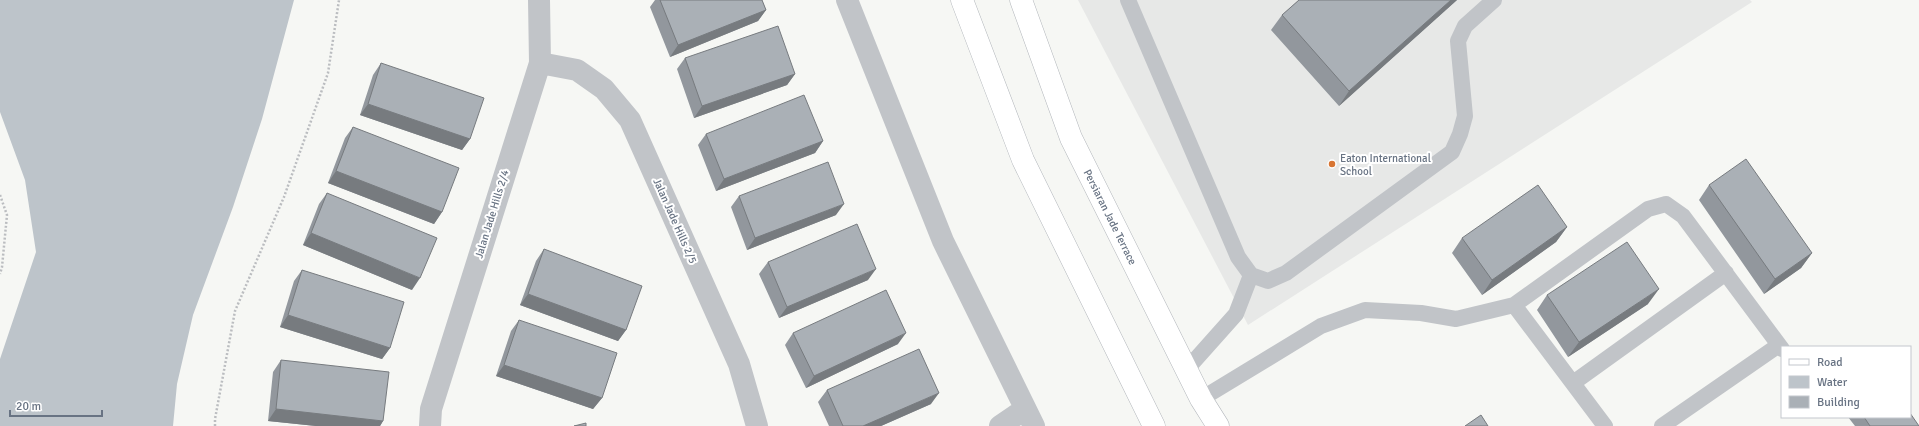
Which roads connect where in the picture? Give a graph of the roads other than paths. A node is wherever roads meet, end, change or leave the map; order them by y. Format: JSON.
{"nodes":[{"id":1,"x":539,"y":0,"type":"edge"},
{"id":2,"x":847,"y":0,"type":"edge"},
{"id":3,"x":962,"y":0,"type":"edge"},
{"id":4,"x":1021,"y":0,"type":"edge"},
{"id":5,"x":1128,"y":0,"type":"edge"},
{"id":6,"x":1494,"y":0,"type":"edge"},
{"id":7,"x":540,"y":63,"type":"junction"},
{"id":8,"x":1726,"y":273,"type":"junction"},
{"id":9,"x":1251,"y":275,"type":"junction"},
{"id":10,"x":1514,"y":305,"type":"junction"},
{"id":11,"x":1780,"y":347,"type":"edge"},
{"id":12,"x":1187,"y":369,"type":"junction"},
{"id":13,"x":1573,"y":383,"type":"junction"},
{"id":14,"x":1201,"y":399,"type":"junction"},
{"id":15,"x":1030,"y":418,"type":"edge"},
{"id":16,"x":430,"y":426,"type":"edge"},
{"id":17,"x":757,"y":426,"type":"edge"},
{"id":18,"x":1000,"y":426,"type":"edge"},
{"id":19,"x":1154,"y":426,"type":"edge"},
{"id":20,"x":1218,"y":426,"type":"edge"},
{"id":21,"x":1605,"y":426,"type":"edge"},
{"id":22,"x":1662,"y":426,"type":"edge"}],
"edges":[{"from":1,"to":7,"type":"street","name":"Jalan Jade Hills 2/4"},
{"from":2,"to":15,"type":"street"},
{"from":3,"to":19,"type":"street"},
{"from":4,"to":12,"type":"street","name":"Persiaran Jade Terrace"},
{"from":5,"to":9,"type":"lane"},
{"from":6,"to":9,"type":"lane"},
{"from":7,"to":16,"type":"street","name":"Jalan Jade Hills 2/4"},
{"from":7,"to":17,"type":"street","name":"Jalan Jade Hills 2/5"},
{"from":8,"to":10,"type":"lane"},
{"from":8,"to":11,"type":"lane"},
{"from":8,"to":13,"type":"lane"},
{"from":9,"to":12,"type":"lane"},
{"from":10,"to":13,"type":"lane"},
{"from":10,"to":14,"type":"lane"},
{"from":11,"to":22,"type":"lane"},
{"from":12,"to":14,"type":"street","name":"Persiaran Jade Terrace"},
{"from":13,"to":21,"type":"lane"},
{"from":14,"to":20,"type":"street","name":"Persiaran Jade Terrace"},
{"from":15,"to":18,"type":"street"}]}
